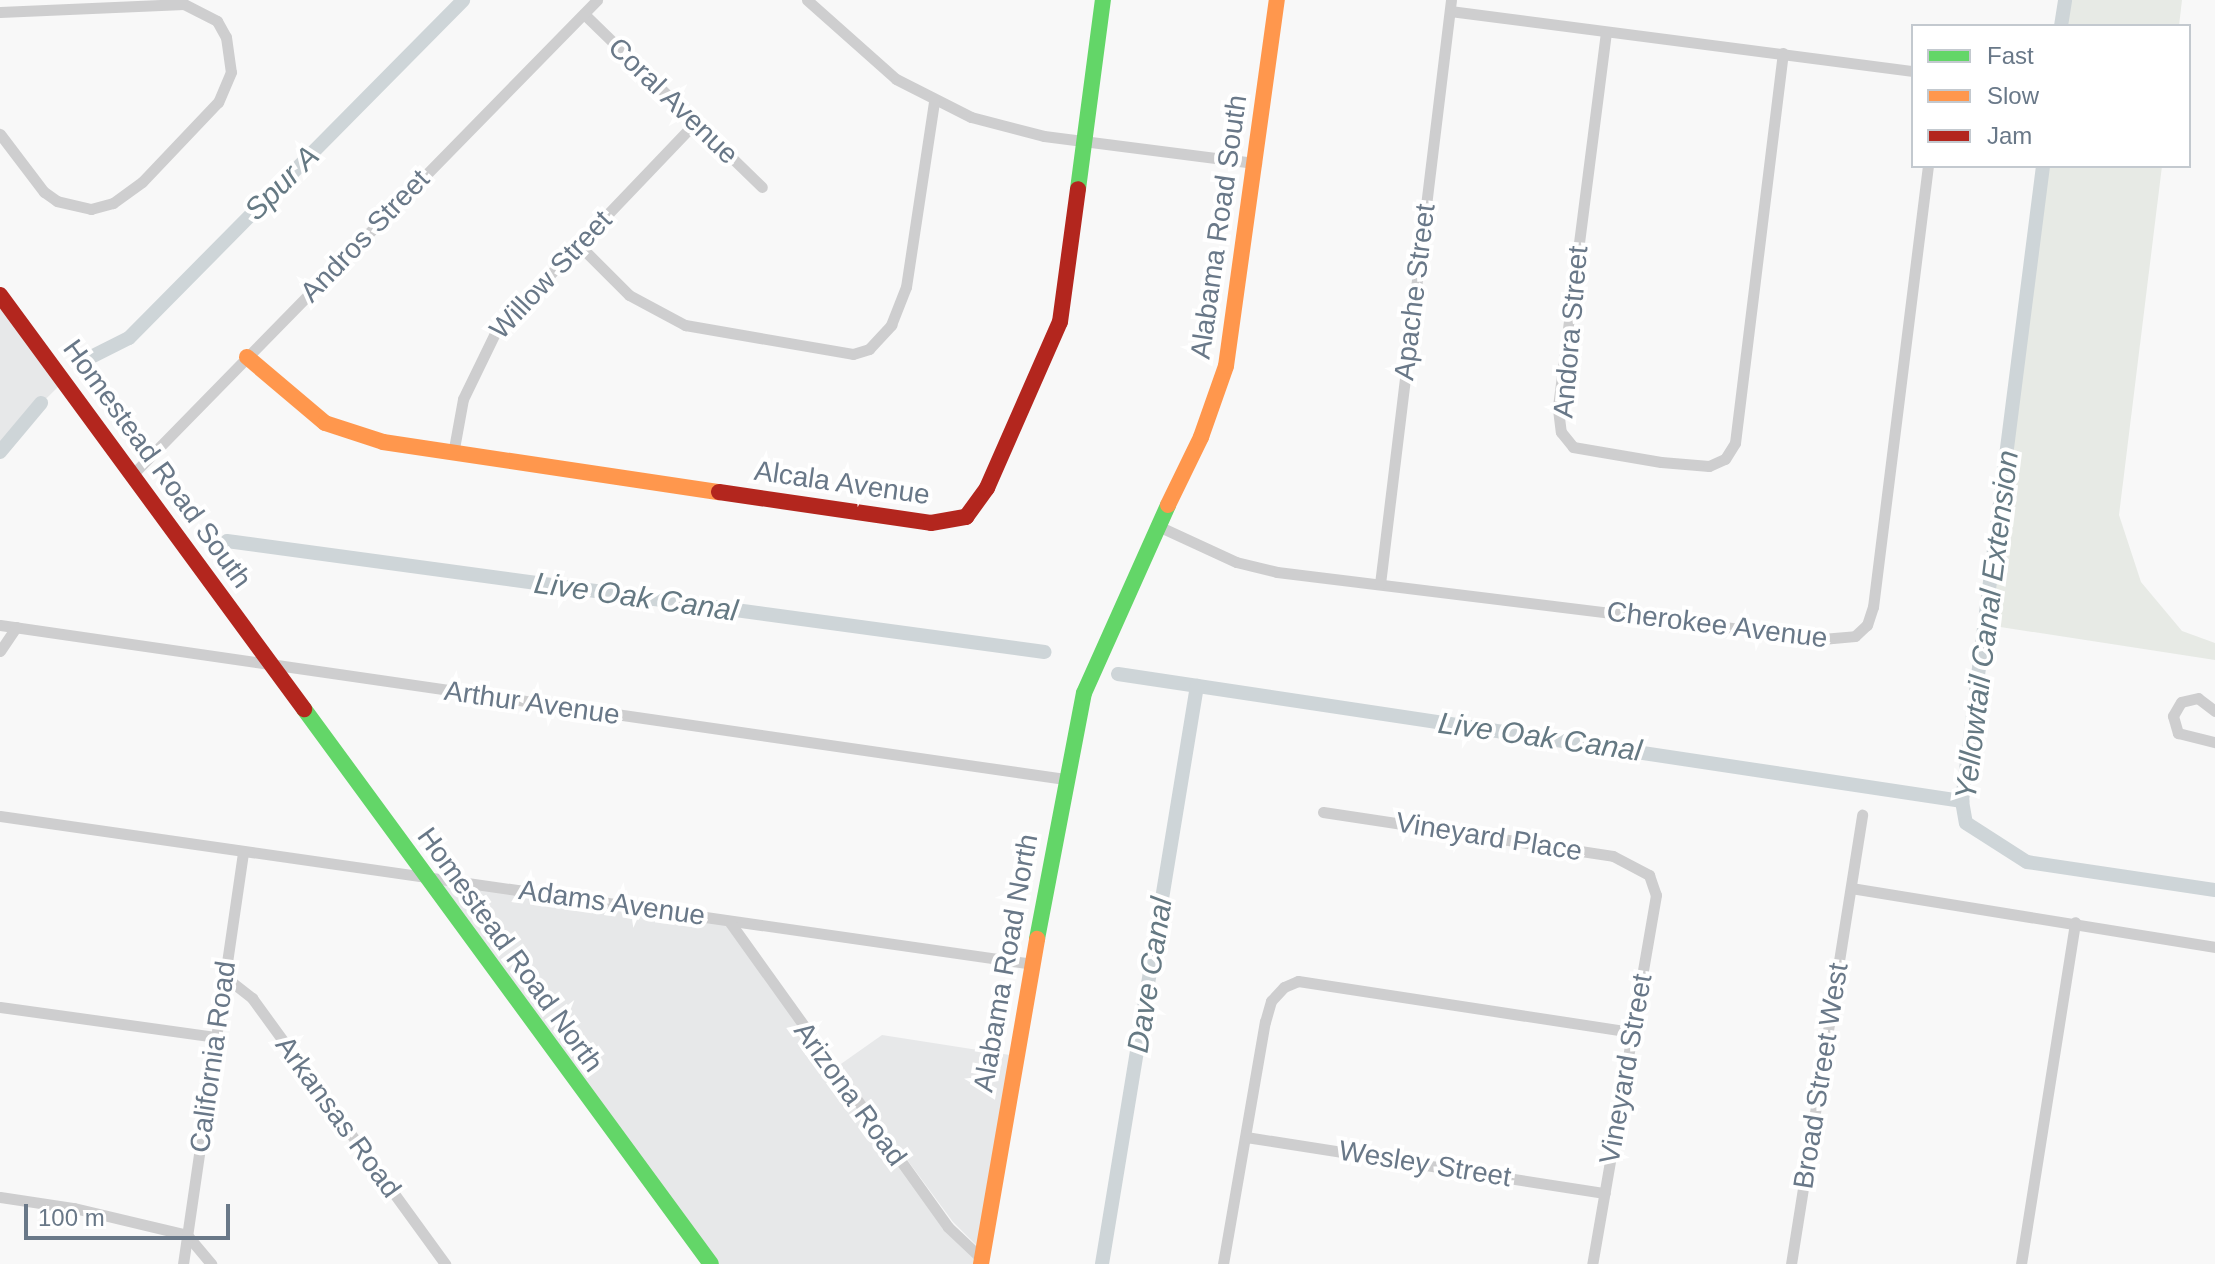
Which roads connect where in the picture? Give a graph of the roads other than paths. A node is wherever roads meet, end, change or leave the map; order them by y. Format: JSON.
{"nodes":[{"id":1,"x":597,"y":0,"type":"edge"},
{"id":2,"x":807,"y":0,"type":"edge"},
{"id":3,"x":1103,"y":0,"type":"edge"},
{"id":4,"x":1277,"y":0,"type":"edge"},
{"id":5,"x":1450,"y":6,"type":"edge"},
{"id":6,"x":4,"y":7,"type":"edge"},
{"id":7,"x":584,"y":14,"type":"junction"},
{"id":8,"x":1606,"y":32,"type":"junction"},
{"id":9,"x":1783,"y":53,"type":"junction"},
{"id":10,"x":1911,"y":71,"type":"edge"},
{"id":11,"x":934,"y":102,"type":"junction"},
{"id":12,"x":695,"y":123,"type":"junction"},
{"id":13,"x":0,"y":134,"type":"edge"},
{"id":14,"x":1086,"y":141,"type":"junction"},
{"id":15,"x":1256,"y":163,"type":"junction"},
{"id":16,"x":1928,"y":168,"type":"edge"},
{"id":17,"x":762,"y":187,"type":"dead end"},
{"id":18,"x":578,"y":244,"type":"junction"},
{"id":19,"x":0,"y":295,"type":"edge"},
{"id":20,"x":247,"y":357,"type":"junction"},
{"id":21,"x":453,"y":454,"type":"junction"},
{"id":22,"x":134,"y":473,"type":"junction"},
{"id":23,"x":1158,"y":526,"type":"junction"},
{"id":24,"x":1380,"y":584,"type":"junction"},
{"id":25,"x":0,"y":625,"type":"edge"},
{"id":26,"x":16,"y":627,"type":"junction"},
{"id":27,"x":0,"y":651,"type":"edge"},
{"id":28,"x":271,"y":665,"type":"junction"},
{"id":29,"x":1091,"y":673,"type":"joint"},
{"id":30,"x":2215,"y":711,"type":"edge"},
{"id":31,"x":2215,"y":742,"type":"edge"},
{"id":32,"x":1065,"y":779,"type":"junction"},
{"id":33,"x":1323,"y":812,"type":"dead end"},
{"id":34,"x":1862,"y":815,"type":"dead end"},
{"id":35,"x":0,"y":816,"type":"edge"},
{"id":36,"x":243,"y":851,"type":"junction"},
{"id":37,"x":1649,"y":875,"type":"joint"},
{"id":38,"x":426,"y":878,"type":"junction"},
{"id":39,"x":1851,"y":888,"type":"junction"},
{"id":40,"x":729,"y":921,"type":"junction"},
{"id":41,"x":2075,"y":922,"type":"junction"},
{"id":42,"x":2215,"y":947,"type":"edge"},
{"id":43,"x":1033,"y":964,"type":"junction"},
{"id":44,"x":224,"y":976,"type":"junction"},
{"id":45,"x":0,"y":1007,"type":"edge"},
{"id":46,"x":1632,"y":1032,"type":"junction"},
{"id":47,"x":215,"y":1037,"type":"junction"},
{"id":48,"x":1246,"y":1137,"type":"junction"},
{"id":49,"x":1605,"y":1193,"type":"junction"},
{"id":50,"x":0,"y":1197,"type":"edge"},
{"id":51,"x":187,"y":1235,"type":"junction"},
{"id":52,"x":982,"y":1261,"type":"edge"},
{"id":53,"x":183,"y":1264,"type":"edge"},
{"id":54,"x":211,"y":1264,"type":"edge"},
{"id":55,"x":445,"y":1264,"type":"edge"},
{"id":56,"x":711,"y":1264,"type":"edge"},
{"id":57,"x":1223,"y":1264,"type":"edge"},
{"id":58,"x":1592,"y":1264,"type":"edge"},
{"id":59,"x":1791,"y":1264,"type":"edge"},
{"id":60,"x":2021,"y":1264,"type":"edge"}],
"edges":[{"from":1,"to":7,"type":"street","name":"Andros Street"},
{"from":2,"to":11,"type":"street"},
{"from":3,"to":14,"type":"street","name":"Alcala Avenue"},
{"from":4,"to":15,"type":"street","name":"Alabama Road South"},
{"from":5,"to":8,"type":"street"},
{"from":5,"to":24,"type":"street","name":"Apache Street"},
{"from":6,"to":13,"type":"street"},
{"from":7,"to":12,"type":"street","name":"Coral Avenue"},
{"from":7,"to":20,"type":"street","name":"Andros Street"},
{"from":8,"to":9,"type":"street"},
{"from":8,"to":9,"type":"street","name":"Andora Street"},
{"from":9,"to":10,"type":"street"},
{"from":11,"to":14,"type":"street"},
{"from":11,"to":18,"type":"street"},
{"from":12,"to":17,"type":"street","name":"Coral Avenue"},
{"from":12,"to":18,"type":"street","name":"Willow Street"},
{"from":14,"to":15,"type":"street"},
{"from":14,"to":21,"type":"street","name":"Alcala Avenue"},
{"from":15,"to":23,"type":"street","name":"Alabama Road South"},
{"from":16,"to":24,"type":"street","name":"Cherokee Avenue"},
{"from":18,"to":21,"type":"street","name":"Willow Street"},
{"from":19,"to":22,"type":"street","name":"Homestead Road South"},
{"from":20,"to":21,"type":"street","name":"Alcala Avenue"},
{"from":20,"to":22,"type":"street","name":"Andros Street"},
{"from":22,"to":28,"type":"street","name":"Homestead Road South"},
{"from":23,"to":24,"type":"street","name":"Cherokee Avenue"},
{"from":23,"to":29,"type":"street","name":"Alabama Road South"},
{"from":25,"to":26,"type":"street","name":"Arthur Avenue"},
{"from":26,"to":27,"type":"street"},
{"from":26,"to":28,"type":"street","name":"Arthur Avenue"},
{"from":28,"to":32,"type":"street","name":"Arthur Avenue"},
{"from":28,"to":38,"type":"street","name":"Homestead Road North"},
{"from":29,"to":32,"type":"street","name":"Alabama Road North"},
{"from":30,"to":31,"type":"street"},
{"from":32,"to":43,"type":"street","name":"Alabama Road North"},
{"from":33,"to":37,"type":"street","name":"Vineyard Place"},
{"from":34,"to":39,"type":"street","name":"Broad Street West"},
{"from":35,"to":36,"type":"street","name":"Adams Avenue"},
{"from":36,"to":38,"type":"street","name":"Adams Avenue"},
{"from":36,"to":44,"type":"street","name":"California Road"},
{"from":37,"to":46,"type":"street","name":"Vineyard Street"},
{"from":38,"to":40,"type":"street","name":"Adams Avenue"},
{"from":38,"to":56,"type":"street","name":"Homestead Road North"},
{"from":39,"to":41,"type":"street"},
{"from":39,"to":59,"type":"street","name":"Broad Street West"},
{"from":40,"to":43,"type":"street","name":"Adams Avenue"},
{"from":40,"to":52,"type":"street","name":"Arizona Road"},
{"from":41,"to":42,"type":"street"},
{"from":41,"to":60,"type":"street"},
{"from":43,"to":52,"type":"street","name":"Alabama Road North"},
{"from":44,"to":47,"type":"street","name":"California Road"},
{"from":44,"to":55,"type":"street","name":"Arkansas Road"},
{"from":45,"to":47,"type":"street"},
{"from":46,"to":48,"type":"street"},
{"from":46,"to":49,"type":"street","name":"Vineyard Street"},
{"from":47,"to":51,"type":"street","name":"California Road"},
{"from":48,"to":49,"type":"street","name":"Wesley Street"},
{"from":48,"to":57,"type":"street"},
{"from":49,"to":58,"type":"street","name":"Vineyard Street"},
{"from":50,"to":51,"type":"street"},
{"from":51,"to":53,"type":"street","name":"California Road"},
{"from":51,"to":54,"type":"street"}]}
